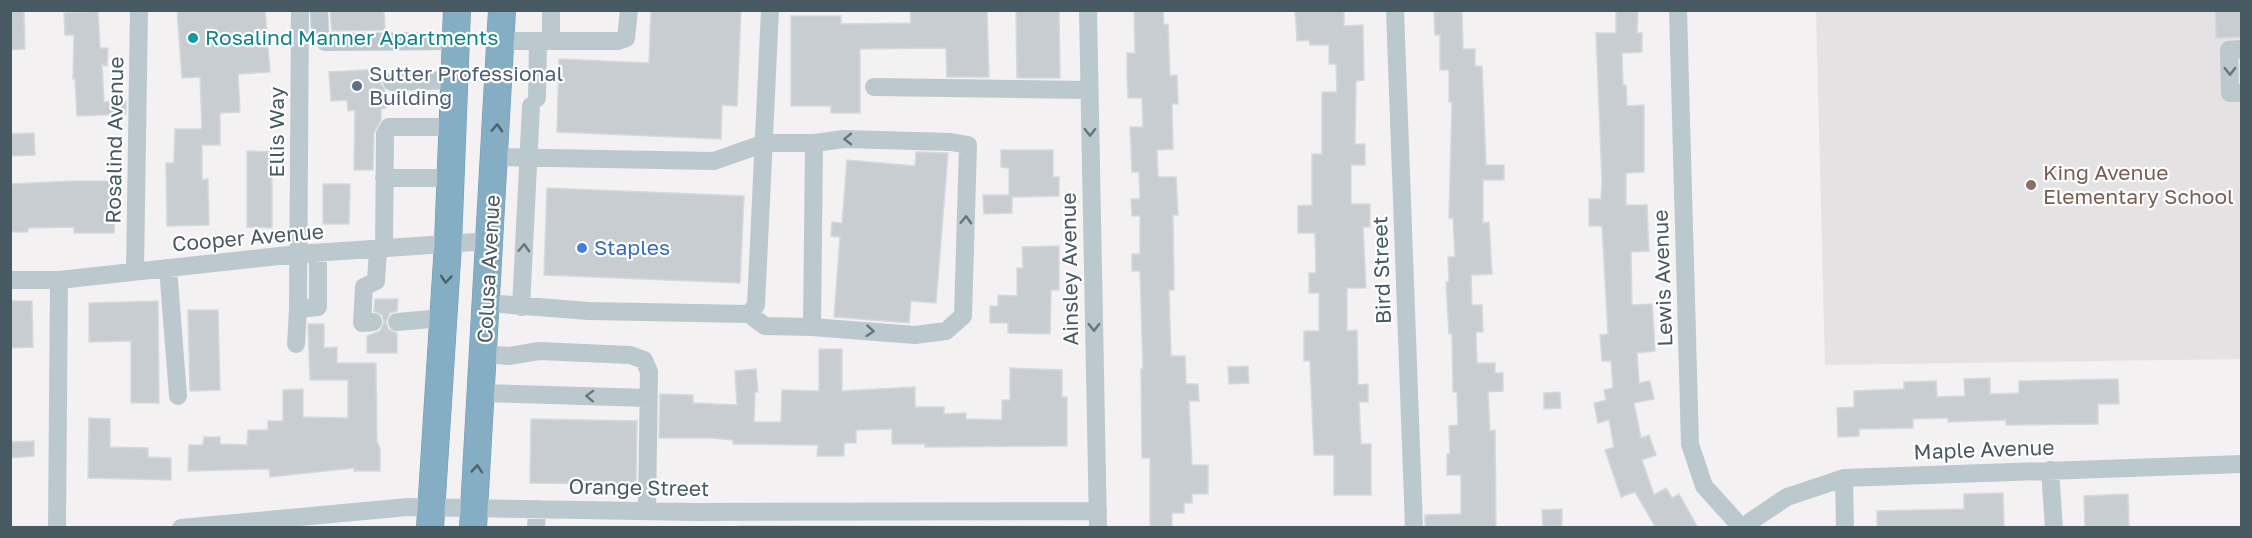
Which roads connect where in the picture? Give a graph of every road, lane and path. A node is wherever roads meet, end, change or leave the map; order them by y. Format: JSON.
{"nodes":[{"id":1,"x":139,"y":10,"type":"edge"},
{"id":2,"x":458,"y":10,"type":"edge"},
{"id":3,"x":502,"y":10,"type":"edge"},
{"id":4,"x":551,"y":10,"type":"edge"},
{"id":5,"x":629,"y":10,"type":"edge"},
{"id":6,"x":770,"y":10,"type":"edge"},
{"id":7,"x":1088,"y":10,"type":"edge"},
{"id":8,"x":1395,"y":10,"type":"edge"},
{"id":9,"x":1678,"y":10,"type":"edge"},
{"id":10,"x":300,"y":11,"type":"edge"},
{"id":11,"x":319,"y":11,"type":"edge"},
{"id":12,"x":456,"y":41,"type":"junction"},
{"id":13,"x":544,"y":41,"type":"junction"},
{"id":14,"x":501,"y":42,"type":"junction"},
{"id":15,"x":2241,"y":50,"type":"edge"},
{"id":16,"x":455,"y":80,"type":"junction"},
{"id":17,"x":392,"y":81,"type":"dead end"},
{"id":18,"x":874,"y":87,"type":"dead end"},
{"id":19,"x":1089,"y":90,"type":"junction"},
{"id":20,"x":2241,"y":93,"type":"edge"},
{"id":21,"x":453,"y":127,"type":"junction"},
{"id":22,"x":765,"y":143,"type":"junction"},
{"id":23,"x":814,"y":143,"type":"junction"},
{"id":24,"x":495,"y":157,"type":"junction"},
{"id":25,"x":529,"y":158,"type":"junction"},
{"id":26,"x":384,"y":178,"type":"junction"},
{"id":27,"x":451,"y":178,"type":"junction"},
{"id":28,"x":490,"y":242,"type":"junction"},
{"id":29,"x":448,"y":244,"type":"junction"},
{"id":30,"x":381,"y":249,"type":"junction"},
{"id":31,"x":298,"y":254,"type":"junction"},
{"id":32,"x":318,"y":254,"type":"junction"},
{"id":33,"x":168,"y":268,"type":"junction"},
{"id":34,"x":135,"y":271,"type":"junction"},
{"id":35,"x":10,"y":280,"type":"edge"},
{"id":36,"x":59,"y":280,"type":"junction"},
{"id":37,"x":487,"y":303,"type":"junction"},
{"id":38,"x":521,"y":307,"type":"junction"},
{"id":39,"x":298,"y":309,"type":"junction"},
{"id":40,"x":749,"y":314,"type":"junction"},
{"id":41,"x":443,"y":318,"type":"junction"},
{"id":42,"x":373,"y":322,"type":"dead end"},
{"id":43,"x":397,"y":322,"type":"dead end"},
{"id":44,"x":812,"y":327,"type":"junction"},
{"id":45,"x":297,"y":344,"type":"dead end"},
{"id":46,"x":484,"y":354,"type":"junction"},
{"id":47,"x":482,"y":393,"type":"junction"},
{"id":48,"x":178,"y":396,"type":"dead end"},
{"id":49,"x":648,"y":398,"type":"junction"},
{"id":50,"x":2241,"y":464,"type":"edge"},
{"id":51,"x":2050,"y":470,"type":"junction"},
{"id":52,"x":1844,"y":478,"type":"junction"},
{"id":53,"x":537,"y":509,"type":"junction"},
{"id":54,"x":647,"y":511,"type":"junction"},
{"id":55,"x":430,"y":517,"type":"edge"},
{"id":56,"x":474,"y":517,"type":"edge"},
{"id":57,"x":604,"y":519,"type":"edge"},
{"id":58,"x":1098,"y":519,"type":"edge"},
{"id":59,"x":696,"y":520,"type":"edge"},
{"id":60,"x":1741,"y":527,"type":"edge"},
{"id":61,"x":57,"y":528,"type":"edge"},
{"id":62,"x":181,"y":528,"type":"edge"},
{"id":63,"x":536,"y":528,"type":"edge"},
{"id":64,"x":1414,"y":528,"type":"edge"},
{"id":65,"x":1845,"y":528,"type":"edge"},
{"id":66,"x":2054,"y":528,"type":"edge"}],
"edges":[{"from":1,"to":34,"type":"street","name":"Rosalind Avenue"},
{"from":2,"to":12,"type":"highway","name":"Colusa Avenue"},
{"from":3,"to":14,"type":"highway","name":"Colusa Avenue"},
{"from":4,"to":13,"type":"street"},
{"from":5,"to":13,"type":"street"},
{"from":6,"to":22,"type":"street"},
{"from":7,"to":19,"type":"street","name":"Ainsley Avenue"},
{"from":8,"to":64,"type":"street","name":"Bird Street"},
{"from":9,"to":60,"type":"street","name":"Lewis Avenue"},
{"from":10,"to":11,"type":"street"},
{"from":10,"to":31,"type":"street","name":"Ellis Way"},
{"from":11,"to":12,"type":"street"},
{"from":12,"to":16,"type":"highway","name":"Colusa Avenue"},
{"from":13,"to":14,"type":"street"},
{"from":13,"to":25,"type":"street"},
{"from":24,"to":14,"type":"highway","name":"Colusa Avenue","one_way":true},
{"from":15,"to":20,"type":"street","one_way":true},
{"from":16,"to":17,"type":"street"},
{"from":16,"to":21,"type":"highway","name":"Colusa Avenue"},
{"from":18,"to":19,"type":"street"},
{"from":19,"to":58,"type":"street","name":"Ainsley Avenue","one_way":true},
{"from":21,"to":26,"type":"street"},
{"from":21,"to":27,"type":"highway","name":"Colusa Avenue"},
{"from":22,"to":23,"type":"street"},
{"from":22,"to":25,"type":"street"},
{"from":22,"to":40,"type":"street"},
{"from":23,"to":44,"type":"street"},
{"from":44,"to":23,"type":"street","one_way":true},
{"from":24,"to":25,"type":"street"},
{"from":24,"to":28,"type":"highway","name":"Colusa Avenue"},
{"from":38,"to":25,"type":"street","one_way":true},
{"from":26,"to":27,"type":"street"},
{"from":26,"to":30,"type":"street"},
{"from":27,"to":29,"type":"highway","name":"Colusa Avenue"},
{"from":28,"to":29,"type":"street","name":"Cooper Avenue"},
{"from":28,"to":37,"type":"highway","name":"Colusa Avenue"},
{"from":29,"to":30,"type":"street","name":"Cooper Avenue"},
{"from":29,"to":41,"type":"highway","name":"Colusa Avenue","one_way":true},
{"from":30,"to":32,"type":"street","name":"Cooper Avenue"},
{"from":30,"to":42,"type":"street"},
{"from":31,"to":32,"type":"street","name":"Cooper Avenue"},
{"from":31,"to":33,"type":"street","name":"Cooper Avenue"},
{"from":31,"to":39,"type":"street","name":"Ellis Way"},
{"from":32,"to":39,"type":"street"},
{"from":33,"to":34,"type":"street","name":"Cooper Avenue"},
{"from":33,"to":48,"type":"street"},
{"from":34,"to":36,"type":"street","name":"Cooper Avenue"},
{"from":35,"to":36,"type":"street","name":"Cooper Avenue"},
{"from":36,"to":61,"type":"street"},
{"from":37,"to":38,"type":"street"},
{"from":37,"to":46,"type":"highway","name":"Colusa Avenue"},
{"from":38,"to":40,"type":"street"},
{"from":39,"to":45,"type":"street","name":"Ellis Way"},
{"from":40,"to":44,"type":"street"},
{"from":41,"to":43,"type":"street"},
{"from":41,"to":55,"type":"highway","name":"Colusa Avenue"},
{"from":46,"to":47,"type":"highway","name":"Colusa Avenue"},
{"from":46,"to":49,"type":"street"},
{"from":49,"to":47,"type":"street","one_way":true},
{"from":56,"to":47,"type":"highway","name":"Colusa Avenue","one_way":true},
{"from":49,"to":54,"type":"street"},
{"from":50,"to":51,"type":"street","name":"Maple Avenue"},
{"from":51,"to":52,"type":"street","name":"Maple Avenue"},
{"from":51,"to":66,"type":"street"},
{"from":52,"to":60,"type":"street","name":"Maple Avenue"},
{"from":52,"to":65,"type":"street"},
{"from":53,"to":56,"type":"street","name":"Orange Street"},
{"from":53,"to":57,"type":"street","name":"Orange Street"},
{"from":53,"to":63,"type":"street"},
{"from":54,"to":57,"type":"street","name":"Orange Street"},
{"from":54,"to":59,"type":"street","name":"Orange Street"},
{"from":55,"to":56,"type":"street","name":"Orange Street"},
{"from":55,"to":62,"type":"street","name":"Orange Street"},
{"from":58,"to":59,"type":"street","name":"Orange Street"}]}
